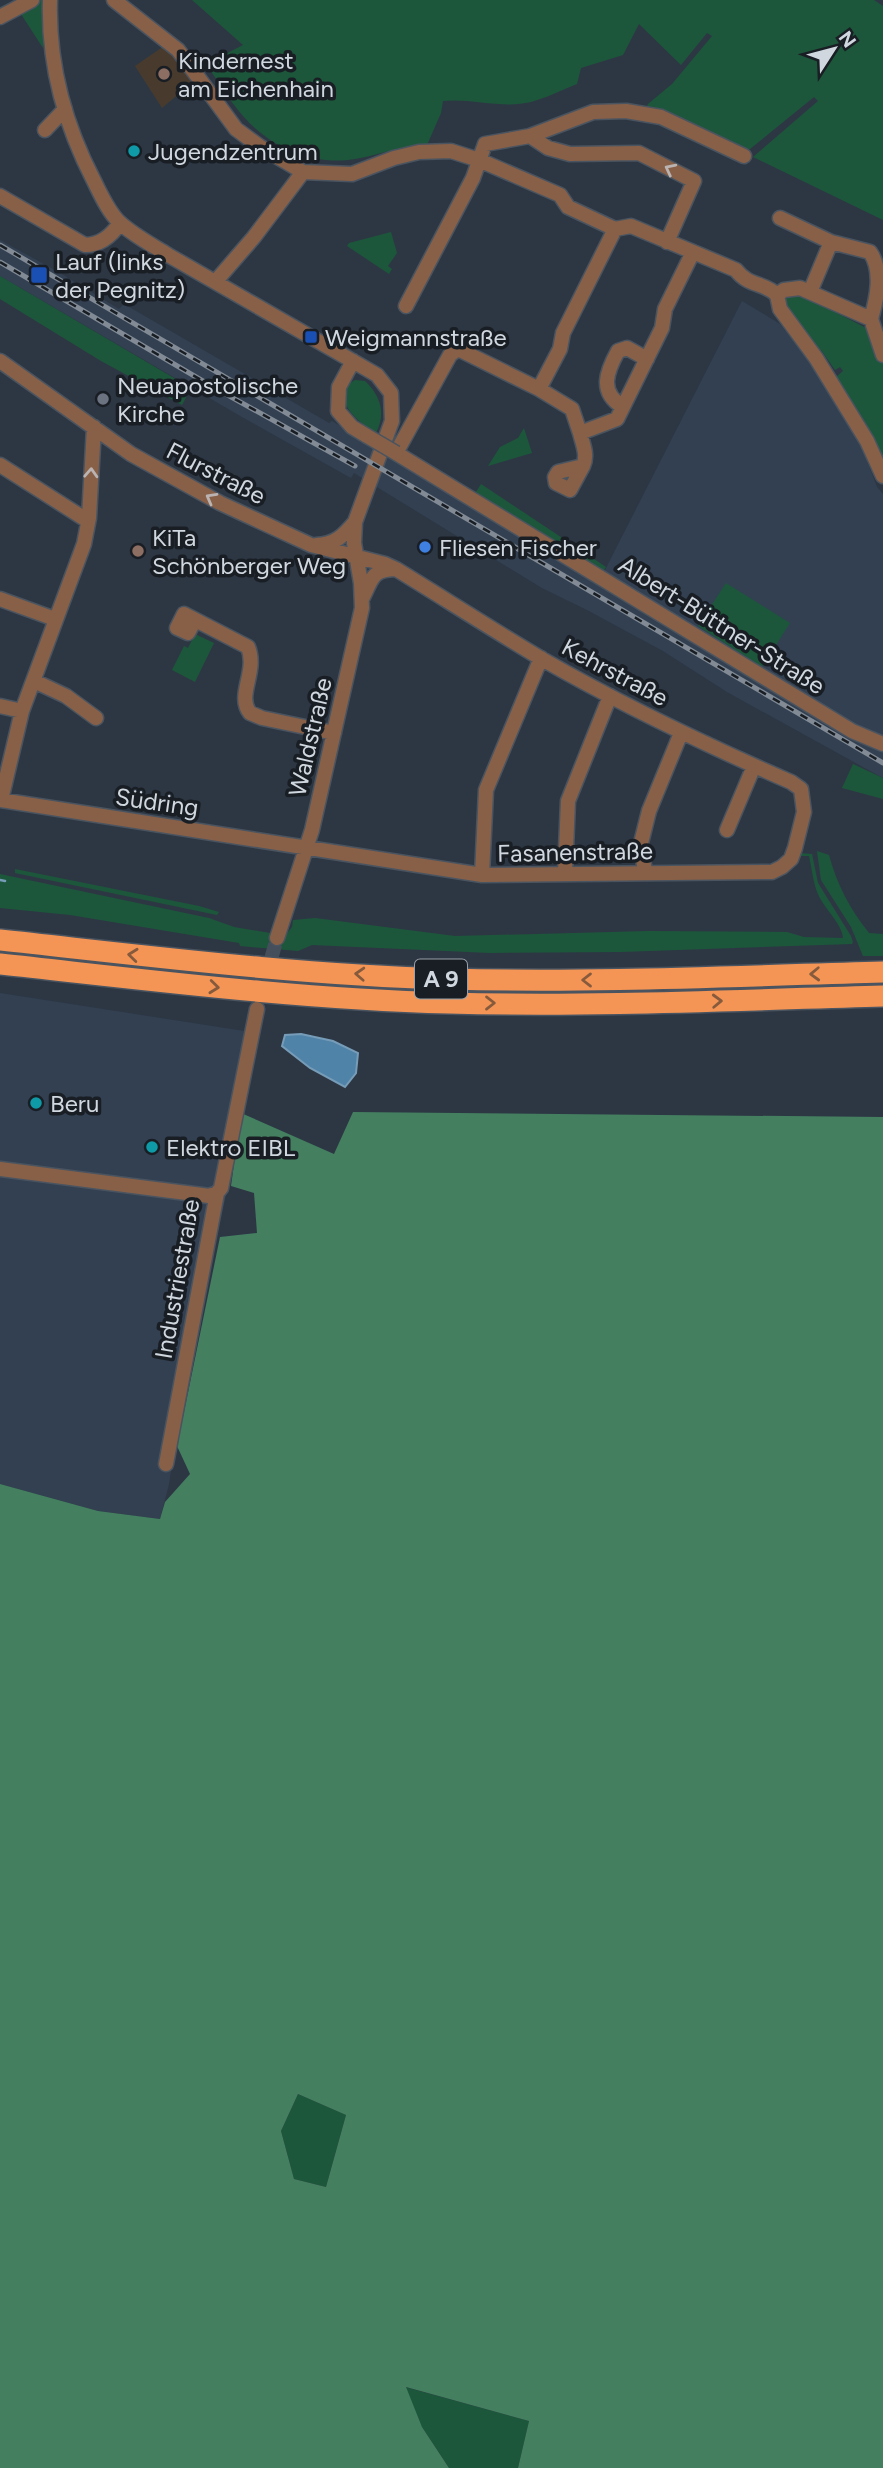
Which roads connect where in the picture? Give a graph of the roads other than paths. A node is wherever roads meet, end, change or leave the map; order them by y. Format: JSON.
{"nodes":[{"id":1,"x":33,"y":0,"type":"edge"},
{"id":2,"x":50,"y":0,"type":"edge"},
{"id":3,"x":114,"y":0,"type":"edge"},
{"id":4,"x":0,"y":17,"type":"edge"},
{"id":5,"x":65,"y":109,"type":"junction"},
{"id":6,"x":45,"y":130,"type":"dead end"},
{"id":7,"x":530,"y":136,"type":"junction"},
{"id":8,"x":744,"y":156,"type":"dead end"},
{"id":9,"x":479,"y":160,"type":"junction"},
{"id":10,"x":303,"y":172,"type":"junction"},
{"id":11,"x":0,"y":196,"type":"edge"},
{"id":12,"x":780,"y":218,"type":"dead end"},
{"id":13,"x":120,"y":223,"type":"junction"},
{"id":14,"x":615,"y":229,"type":"junction"},
{"id":15,"x":667,"y":242,"type":"junction"},
{"id":16,"x":831,"y":242,"type":"junction"},
{"id":17,"x":693,"y":253,"type":"junction"},
{"id":18,"x":216,"y":281,"type":"junction"},
{"id":19,"x":810,"y":292,"type":"junction"},
{"id":20,"x":777,"y":295,"type":"junction"},
{"id":21,"x":406,"y":306,"type":"dead end"},
{"id":22,"x":871,"y":319,"type":"junction"},
{"id":23,"x":883,"y":355,"type":"edge"},
{"id":24,"x":647,"y":359,"type":"junction"},
{"id":25,"x":353,"y":360,"type":"junction"},
{"id":26,"x":0,"y":361,"type":"edge"},
{"id":27,"x":539,"y":389,"type":"junction"},
{"id":28,"x":624,"y":407,"type":"junction"},
{"id":29,"x":93,"y":427,"type":"junction"},
{"id":30,"x":580,"y":433,"type":"junction"},
{"id":31,"x":396,"y":453,"type":"junction"},
{"id":32,"x":0,"y":465,"type":"edge"},
{"id":33,"x":583,"y":466,"type":"dead end"},
{"id":34,"x":883,"y":476,"type":"edge"},
{"id":35,"x":89,"y":519,"type":"junction"},
{"id":36,"x":355,"y":522,"type":"junction"},
{"id":37,"x":311,"y":545,"type":"junction"},
{"id":38,"x":356,"y":550,"type":"junction"},
{"id":39,"x":396,"y":569,"type":"junction"},
{"id":40,"x":362,"y":598,"type":"junction"},
{"id":41,"x":0,"y":600,"type":"edge"},
{"id":42,"x":55,"y":619,"type":"junction"},
{"id":43,"x":195,"y":620,"type":"dead end"},
{"id":44,"x":541,"y":658,"type":"junction"},
{"id":45,"x":34,"y":681,"type":"junction"},
{"id":46,"x":610,"y":696,"type":"junction"},
{"id":47,"x":0,"y":706,"type":"edge"},
{"id":48,"x":22,"y":711,"type":"junction"},
{"id":49,"x":96,"y":718,"type":"dead end"},
{"id":50,"x":334,"y":733,"type":"junction"},
{"id":51,"x":681,"y":733,"type":"junction"},
{"id":52,"x":883,"y":744,"type":"edge"},
{"id":53,"x":754,"y":766,"type":"junction"},
{"id":54,"x":1,"y":800,"type":"edge"},
{"id":55,"x":804,"y":811,"type":"joint"},
{"id":56,"x":727,"y":830,"type":"dead end"},
{"id":57,"x":308,"y":846,"type":"junction"},
{"id":58,"x":565,"y":873,"type":"junction"},
{"id":59,"x":645,"y":873,"type":"junction"},
{"id":60,"x":482,"y":875,"type":"junction"},
{"id":61,"x":277,"y":937,"type":"tunnel mouth"},
{"id":62,"x":0,"y":940,"type":"edge"},
{"id":63,"x":0,"y":964,"type":"edge"},
{"id":64,"x":883,"y":972,"type":"edge"},
{"id":65,"x":883,"y":996,"type":"edge"},
{"id":66,"x":257,"y":1009,"type":"tunnel mouth"},
{"id":67,"x":0,"y":1169,"type":"edge"},
{"id":68,"x":217,"y":1193,"type":"junction"},
{"id":69,"x":166,"y":1464,"type":"dead end"}],
"edges":[{"from":1,"to":4,"type":"street"},
{"from":2,"to":5,"type":"street"},
{"from":3,"to":10,"type":"street"},
{"from":5,"to":6,"type":"street"},
{"from":5,"to":13,"type":"street"},
{"from":7,"to":8,"type":"street"},
{"from":7,"to":9,"type":"street"},
{"from":15,"to":7,"type":"street","one_way":true},
{"from":9,"to":10,"type":"street"},
{"from":9,"to":14,"type":"street"},
{"from":9,"to":21,"type":"street"},
{"from":10,"to":18,"type":"street"},
{"from":11,"to":13,"type":"street"},
{"from":12,"to":16,"type":"street"},
{"from":13,"to":18,"type":"street"},
{"from":14,"to":15,"type":"street"},
{"from":14,"to":27,"type":"street"},
{"from":15,"to":17,"type":"street"},
{"from":16,"to":19,"type":"street"},
{"from":16,"to":22,"type":"street"},
{"from":17,"to":20,"type":"street"},
{"from":17,"to":24,"type":"street"},
{"from":18,"to":25,"type":"street"},
{"from":19,"to":20,"type":"street"},
{"from":19,"to":22,"type":"street"},
{"from":20,"to":34,"type":"street"},
{"from":22,"to":23,"type":"street"},
{"from":24,"to":28,"type":"street"},
{"from":24,"to":28,"type":"street"},
{"from":25,"to":31,"type":"street","name":"Albert-Büttner-Straße","bridge":true},
{"from":25,"to":36,"type":"street"},
{"from":26,"to":29,"type":"street","name":"Flurstraße"},
{"from":27,"to":30,"type":"street"},
{"from":27,"to":31,"type":"street"},
{"from":28,"to":30,"type":"street"},
{"from":35,"to":29,"type":"street","one_way":true},
{"from":37,"to":29,"type":"street","name":"Flurstraße","one_way":true},
{"from":30,"to":33,"type":"street"},
{"from":31,"to":52,"type":"street","name":"Albert-Büttner-Straße"},
{"from":32,"to":35,"type":"street"},
{"from":35,"to":42,"type":"street"},
{"from":36,"to":37,"type":"street"},
{"from":36,"to":38,"type":"street"},
{"from":37,"to":38,"type":"street","name":"Flurstraße"},
{"from":38,"to":39,"type":"street","name":"Kehrstraße"},
{"from":38,"to":40,"type":"street","name":"Waldstraße"},
{"from":39,"to":40,"type":"street"},
{"from":39,"to":44,"type":"street","name":"Kehrstraße"},
{"from":40,"to":50,"type":"street","name":"Waldstraße"},
{"from":41,"to":42,"type":"street"},
{"from":42,"to":45,"type":"street"},
{"from":43,"to":50,"type":"street"},
{"from":44,"to":46,"type":"street","name":"Kehrstraße"},
{"from":44,"to":60,"type":"street"},
{"from":45,"to":48,"type":"street"},
{"from":45,"to":49,"type":"street"},
{"from":46,"to":51,"type":"street","name":"Kehrstraße"},
{"from":46,"to":58,"type":"street"},
{"from":47,"to":48,"type":"street"},
{"from":48,"to":54,"type":"street"},
{"from":50,"to":57,"type":"street","name":"Waldstraße"},
{"from":51,"to":53,"type":"street","name":"Kehrstraße"},
{"from":51,"to":59,"type":"street"},
{"from":53,"to":55,"type":"street","name":"Kehrstraße"},
{"from":53,"to":56,"type":"street"},
{"from":54,"to":57,"type":"street","name":"Südring"},
{"from":55,"to":59,"type":"street","name":"Fasanenstraße"},
{"from":57,"to":60,"type":"street","name":"Fasanenstraße"},
{"from":57,"to":61,"type":"street","name":"Waldstraße"},
{"from":58,"to":59,"type":"street","name":"Fasanenstraße"},
{"from":58,"to":60,"type":"street","name":"Fasanenstraße"},
{"from":64,"to":62,"type":"highway","number":"A 9","one_way":true},
{"from":63,"to":65,"type":"highway","number":"A 9","one_way":true},
{"from":66,"to":68,"type":"street"},
{"from":67,"to":68,"type":"street","name":"Industriestraße"},
{"from":68,"to":69,"type":"street","name":"Industriestraße"}]}
